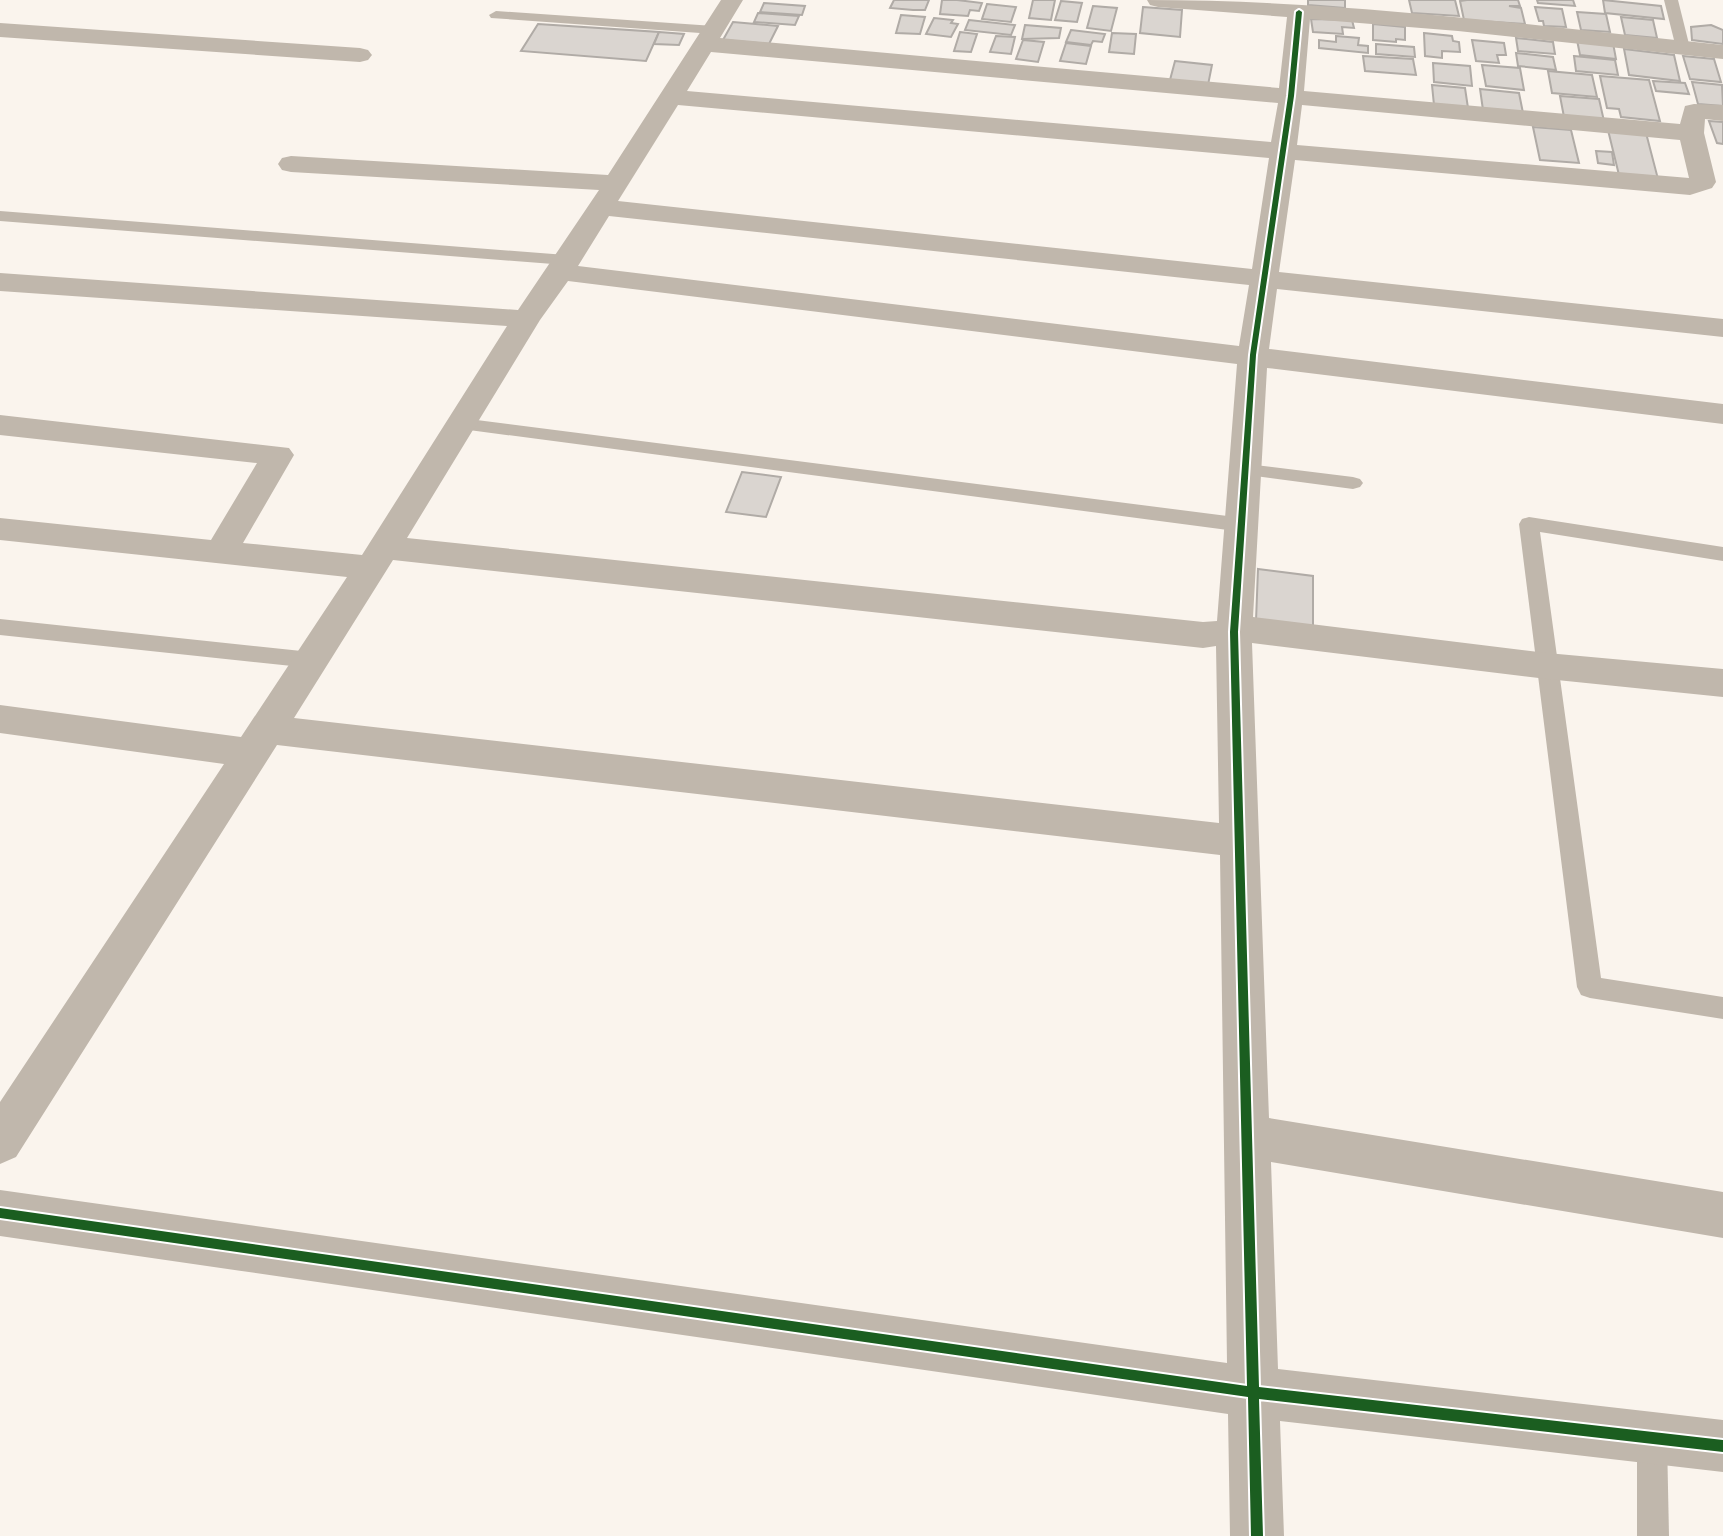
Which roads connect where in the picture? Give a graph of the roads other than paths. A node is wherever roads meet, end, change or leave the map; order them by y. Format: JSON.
{"nodes":[{"id":1,"x":732,"y":0,"type":"edge"},
{"id":2,"x":1158,"y":0,"type":"edge"},
{"id":3,"x":1671,"y":0,"type":"edge"},
{"id":4,"x":1299,"y":12,"type":"junction"},
{"id":5,"x":496,"y":15,"type":"dead end"},
{"id":6,"x":0,"y":30,"type":"edge"},
{"id":7,"x":710,"y":37,"type":"junction"},
{"id":8,"x":1683,"y":48,"type":"junction"},
{"id":9,"x":1723,"y":52,"type":"edge"},
{"id":10,"x":360,"y":54,"type":"dead end"},
{"id":11,"x":1291,"y":96,"type":"junction"},
{"id":12,"x":670,"y":97,"type":"junction"},
{"id":13,"x":1723,"y":113,"type":"edge"},
{"id":14,"x":1691,"y":133,"type":"junction"},
{"id":15,"x":1283,"y":153,"type":"junction"},
{"id":16,"x":291,"y":164,"type":"dead end"},
{"id":17,"x":615,"y":183,"type":"junction"},
{"id":18,"x":599,"y":207,"type":"junction"},
{"id":19,"x":0,"y":216,"type":"edge"},
{"id":20,"x":563,"y":266,"type":"junction"},
{"id":21,"x":1266,"y":278,"type":"junction"},
{"id":22,"x":0,"y":282,"type":"edge"},
{"id":23,"x":526,"y":319,"type":"junction"},
{"id":24,"x":1723,"y":328,"type":"edge"},
{"id":25,"x":1253,"y":355,"type":"junction"},
{"id":26,"x":1723,"y":414,"type":"edge"},
{"id":27,"x":461,"y":424,"type":"junction"},
{"id":28,"x":0,"y":425,"type":"edge"},
{"id":29,"x":1247,"y":470,"type":"junction"},
{"id":30,"x":1353,"y":483,"type":"dead end"},
{"id":31,"x":1242,"y":525,"type":"junction"},
{"id":32,"x":0,"y":529,"type":"edge"},
{"id":33,"x":221,"y":552,"type":"junction"},
{"id":34,"x":1723,"y":554,"type":"edge"},
{"id":35,"x":378,"y":557,"type":"junction"},
{"id":36,"x":0,"y":627,"type":"edge"},
{"id":37,"x":1234,"y":632,"type":"junction"},
{"id":38,"x":311,"y":660,"type":"junction"},
{"id":39,"x":1547,"y":666,"type":"junction"},
{"id":40,"x":1723,"y":683,"type":"edge"},
{"id":41,"x":0,"y":719,"type":"edge"},
{"id":42,"x":258,"y":741,"type":"junction"},
{"id":43,"x":1238,"y":841,"type":"junction"},
{"id":44,"x":1723,"y":1008,"type":"edge"},
{"id":45,"x":1246,"y":1136,"type":"junction"},
{"id":46,"x":0,"y":1142,"type":"edge"},
{"id":47,"x":0,"y":1213,"type":"edge"},
{"id":48,"x":1723,"y":1215,"type":"edge"},
{"id":49,"x":1252,"y":1392,"type":"junction"},
{"id":50,"x":1652,"y":1439,"type":"junction"},
{"id":51,"x":1723,"y":1446,"type":"edge"},
{"id":52,"x":1257,"y":1536,"type":"edge"},
{"id":53,"x":1653,"y":1536,"type":"edge"}],
"edges":[{"from":1,"to":7,"type":"street"},
{"from":2,"to":4,"type":"street"},
{"from":3,"to":8,"type":"lane"},
{"from":4,"to":8,"type":"street"},
{"from":4,"to":11,"type":"street"},
{"from":5,"to":7,"type":"lane"},
{"from":6,"to":10,"type":"street"},
{"from":7,"to":11,"type":"street"},
{"from":7,"to":12,"type":"street"},
{"from":8,"to":9,"type":"street"},
{"from":11,"to":14,"type":"street"},
{"from":11,"to":15,"type":"street"},
{"from":12,"to":15,"type":"street"},
{"from":12,"to":17,"type":"street"},
{"from":13,"to":14,"type":"street"},
{"from":14,"to":15,"type":"street"},
{"from":15,"to":21,"type":"street"},
{"from":16,"to":17,"type":"street"},
{"from":17,"to":18,"type":"street"},
{"from":18,"to":20,"type":"street"},
{"from":18,"to":21,"type":"street"},
{"from":19,"to":20,"type":"lane"},
{"from":20,"to":23,"type":"street"},
{"from":20,"to":25,"type":"street"},
{"from":21,"to":24,"type":"street"},
{"from":21,"to":25,"type":"street"},
{"from":22,"to":23,"type":"street"},
{"from":23,"to":27,"type":"street"},
{"from":25,"to":26,"type":"street"},
{"from":25,"to":29,"type":"street"},
{"from":27,"to":31,"type":"lane"},
{"from":27,"to":35,"type":"street"},
{"from":28,"to":33,"type":"street"},
{"from":29,"to":30,"type":"lane"},
{"from":29,"to":31,"type":"street"},
{"from":31,"to":37,"type":"street"},
{"from":32,"to":33,"type":"street"},
{"from":33,"to":35,"type":"street"},
{"from":34,"to":39,"type":"lane"},
{"from":35,"to":37,"type":"street"},
{"from":35,"to":38,"type":"street"},
{"from":36,"to":38,"type":"lane"},
{"from":37,"to":39,"type":"street"},
{"from":37,"to":43,"type":"street"},
{"from":38,"to":42,"type":"street"},
{"from":39,"to":40,"type":"street"},
{"from":39,"to":44,"type":"lane"},
{"from":41,"to":42,"type":"street"},
{"from":42,"to":43,"type":"street"},
{"from":42,"to":46,"type":"street"},
{"from":43,"to":45,"type":"street"},
{"from":45,"to":48,"type":"street"},
{"from":45,"to":49,"type":"street"},
{"from":47,"to":49,"type":"street"},
{"from":49,"to":50,"type":"street"},
{"from":49,"to":52,"type":"street"},
{"from":50,"to":51,"type":"street"},
{"from":50,"to":53,"type":"lane"}]}
